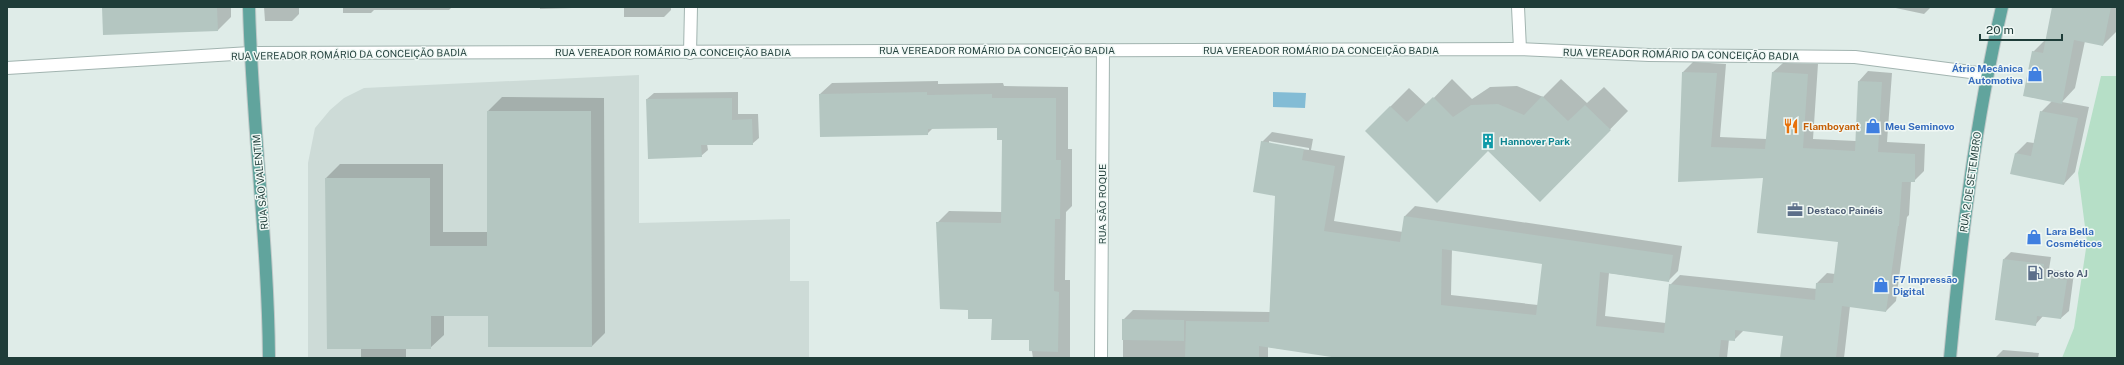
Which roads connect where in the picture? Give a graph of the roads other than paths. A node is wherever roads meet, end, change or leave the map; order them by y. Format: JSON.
{"nodes":[{"id":1,"x":249,"y":7,"type":"edge"},
{"id":2,"x":691,"y":7,"type":"edge"},
{"id":3,"x":1518,"y":7,"type":"edge"},
{"id":4,"x":2002,"y":7,"type":"edge"},
{"id":5,"x":1520,"y":49,"type":"junction"},
{"id":6,"x":1103,"y":50,"type":"junction"},
{"id":7,"x":250,"y":53,"type":"junction"},
{"id":8,"x":690,"y":53,"type":"junction"},
{"id":9,"x":7,"y":68,"type":"edge"},
{"id":10,"x":1986,"y":74,"type":"junction"},
{"id":11,"x":269,"y":358,"type":"edge"},
{"id":12,"x":1101,"y":358,"type":"edge"},
{"id":13,"x":1950,"y":358,"type":"edge"}],
"edges":[{"from":1,"to":7,"type":"main road","name":"RUA SÃO VALENTIM"},
{"from":2,"to":8,"type":"street"},
{"from":3,"to":5,"type":"street"},
{"from":4,"to":10,"type":"main road","name":"RUA 2 DE SETEMBRO"},
{"from":5,"to":6,"type":"street","name":"RUA VEREADOR ROMÁRIO DA CONCEIÇÃO BADIA"},
{"from":5,"to":10,"type":"street","name":"RUA VEREADOR ROMÁRIO DA CONCEIÇÃO BADIA"},
{"from":6,"to":8,"type":"street","name":"RUA VEREADOR ROMÁRIO DA CONCEIÇÃO BADIA"},
{"from":6,"to":12,"type":"street","name":"RUA SÃO ROQUE"},
{"from":7,"to":8,"type":"street","name":"RUA VEREADOR ROMÁRIO DA CONCEIÇÃO BADIA"},
{"from":7,"to":9,"type":"street","name":"RUA VEREADOR ROMÁRIO DA CONCEIÇÃO BADIA"},
{"from":7,"to":11,"type":"main road","name":"RUA SÃO VALENTIM"},
{"from":10,"to":13,"type":"main road","name":"RUA 2 DE SETEMBRO"}]}
